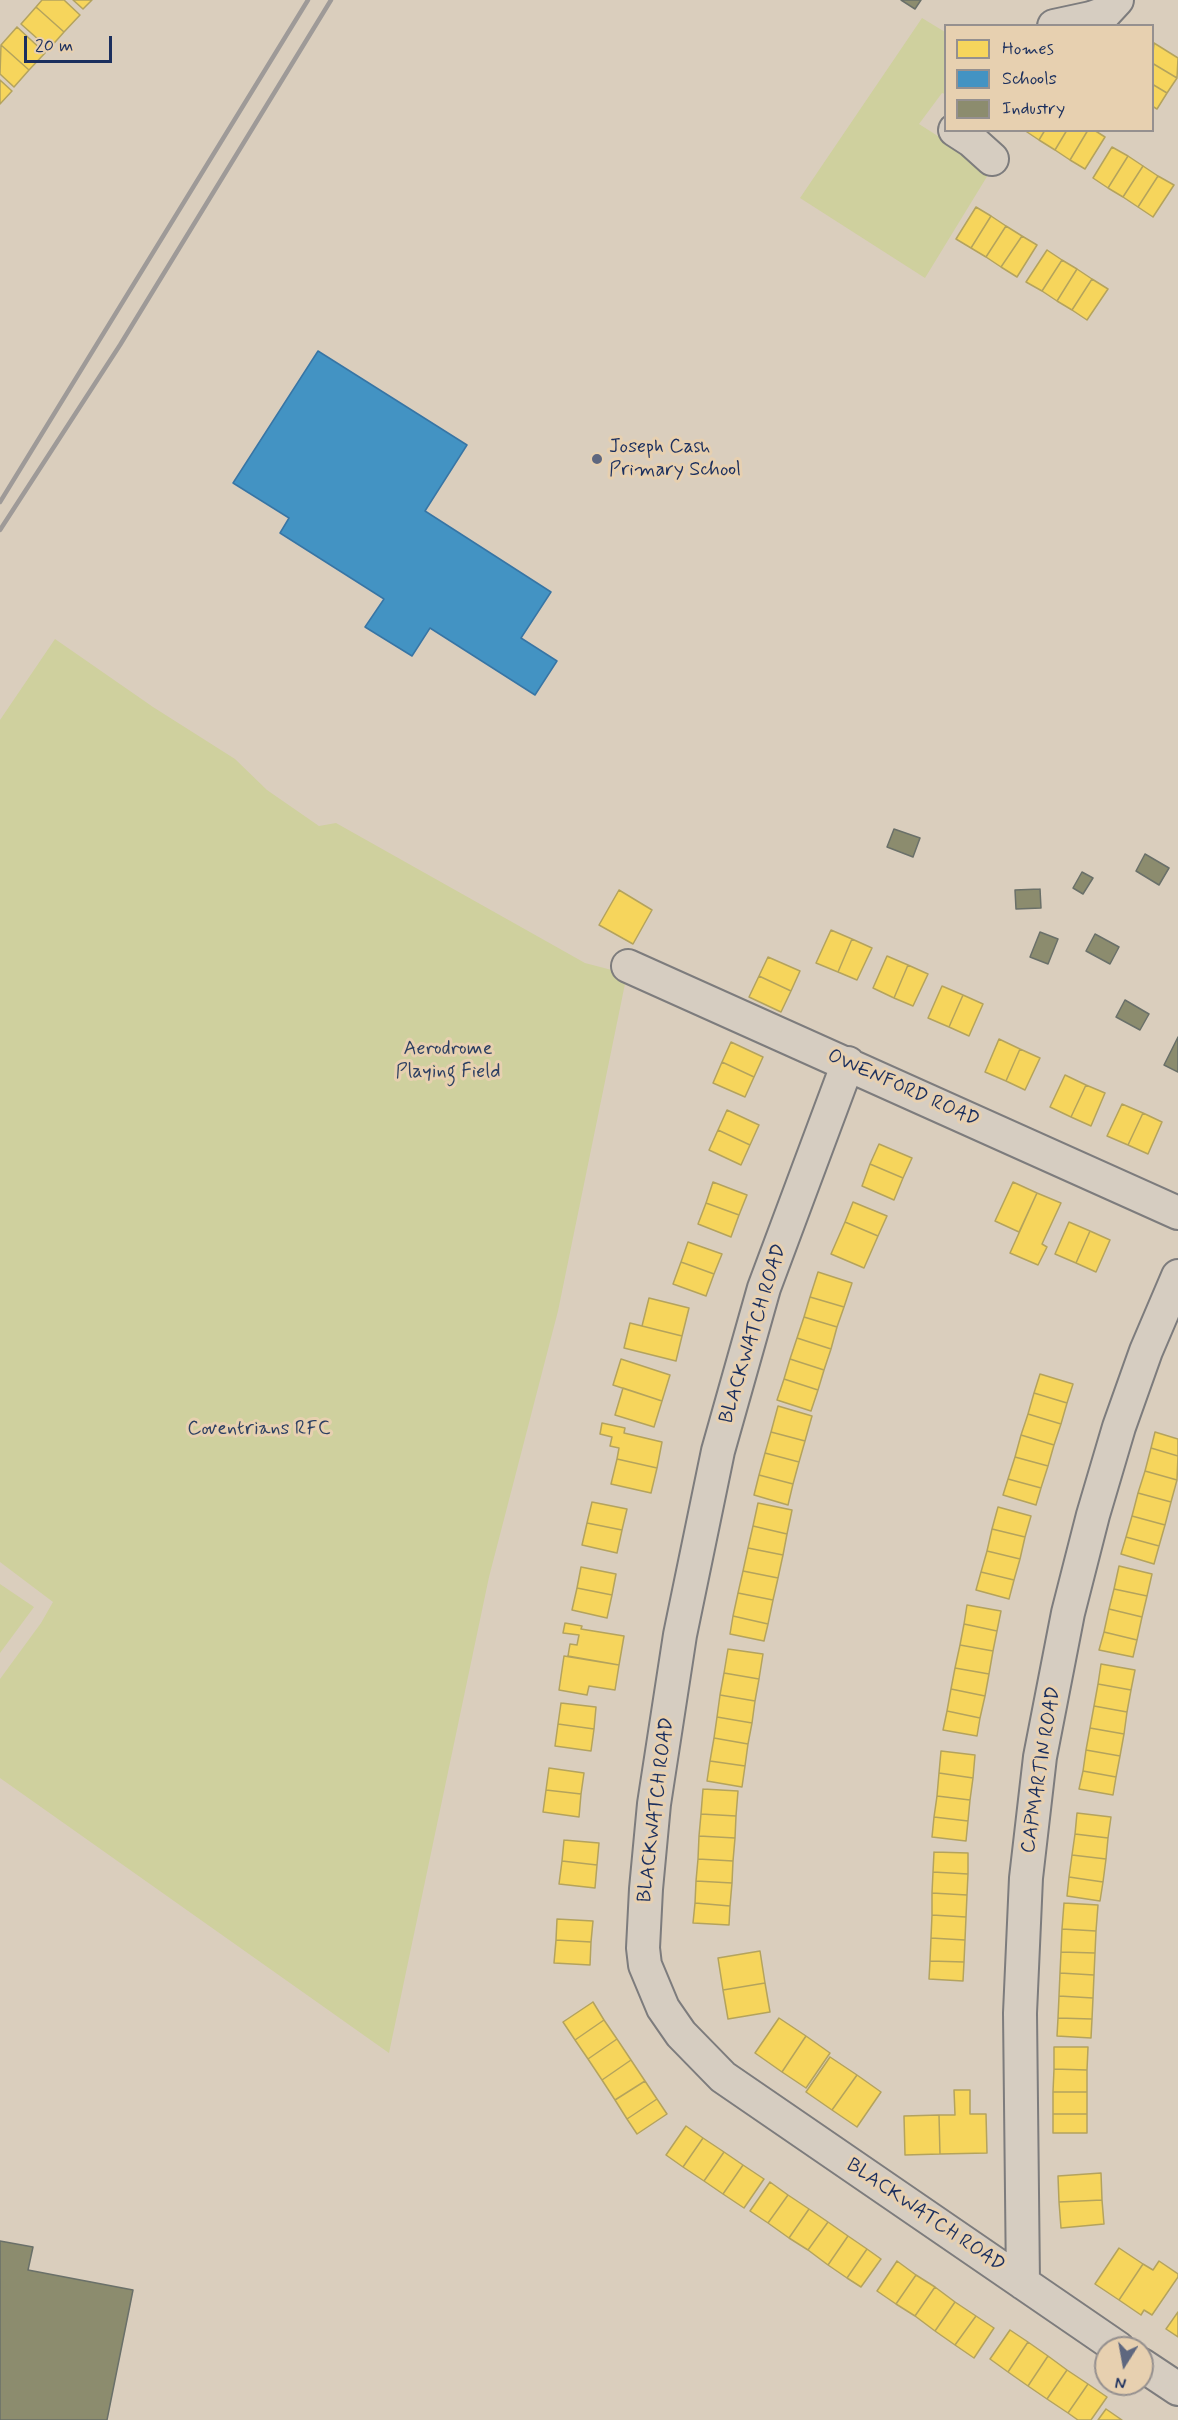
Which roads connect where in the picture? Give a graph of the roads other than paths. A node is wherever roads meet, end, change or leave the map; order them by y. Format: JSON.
{"nodes":[{"id":1,"x":1117,"y":0,"type":"edge"},
{"id":2,"x":1063,"y":24,"type":"edge"},
{"id":3,"x":628,"y":966,"type":"dead end"},
{"id":4,"x":848,"y":1063,"type":"junction"},
{"id":5,"x":1178,"y":1213,"type":"edge"},
{"id":6,"x":1178,"y":1276,"type":"edge"},
{"id":7,"x":1023,"y":2283,"type":"junction"},
{"id":8,"x":1100,"y":2336,"type":"edge"},
{"id":9,"x":1154,"y":2373,"type":"edge"},
{"id":10,"x":1178,"y":2389,"type":"edge"}],
"edges":[{"from":1,"to":2,"type":"street"},
{"from":3,"to":4,"type":"street","name":"OWENFORD ROAD"},
{"from":4,"to":5,"type":"street","name":"OWENFORD ROAD"},
{"from":4,"to":7,"type":"street","name":"BLACKWATCH ROAD"},
{"from":6,"to":7,"type":"street","name":"CAPMARTIN ROAD"},
{"from":7,"to":8,"type":"street","name":"BLACKWATCH ROAD"},
{"from":9,"to":10,"type":"street"}]}
